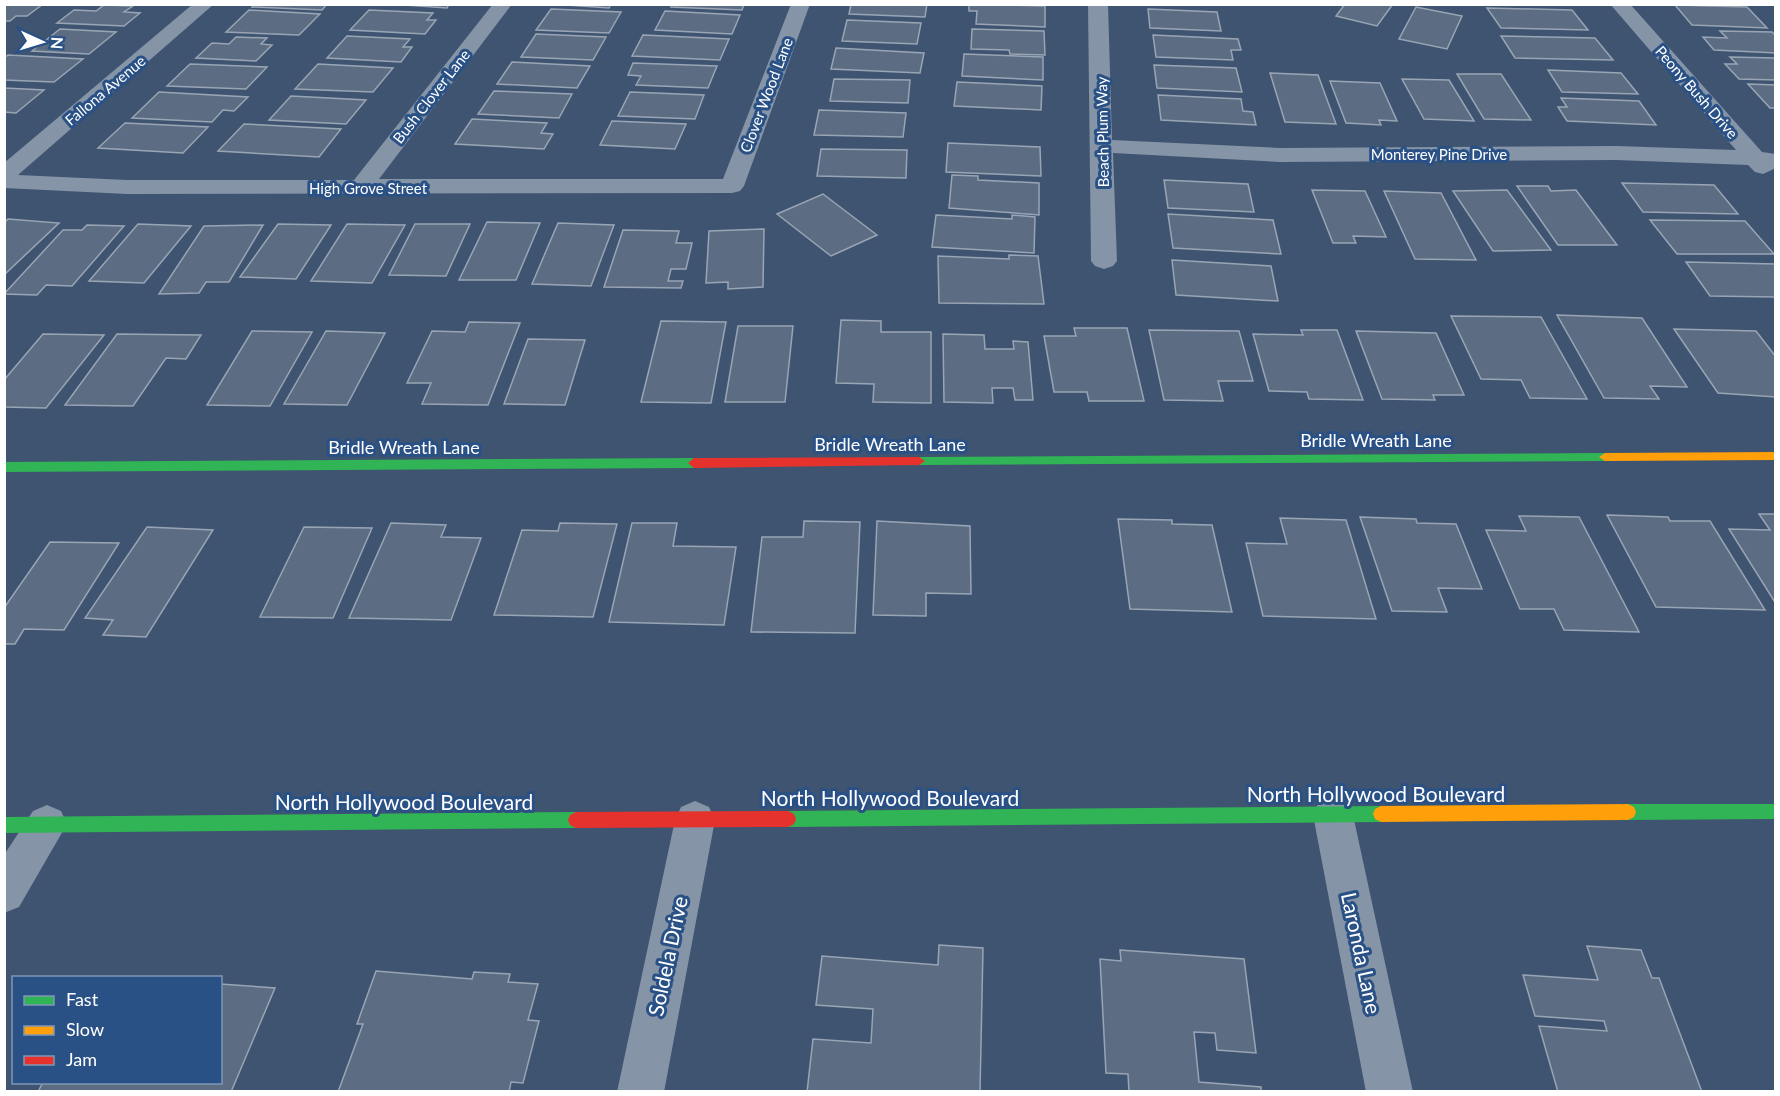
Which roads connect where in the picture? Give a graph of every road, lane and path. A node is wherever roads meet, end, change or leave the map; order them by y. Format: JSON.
{"nodes":[{"id":1,"x":205,"y":4,"type":"edge"},
{"id":2,"x":503,"y":4,"type":"edge"},
{"id":3,"x":801,"y":4,"type":"edge"},
{"id":4,"x":1098,"y":4,"type":"edge"},
{"id":5,"x":1619,"y":4,"type":"edge"},
{"id":6,"x":1103,"y":146,"type":"junction"},
{"id":7,"x":1765,"y":159,"type":"edge"},
{"id":8,"x":4,"y":175,"type":"edge"},
{"id":9,"x":1776,"y":179,"type":"edge"},
{"id":10,"x":4,"y":181,"type":"edge"},
{"id":11,"x":732,"y":186,"type":"joint"},
{"id":12,"x":360,"y":188,"type":"junction"},
{"id":13,"x":1104,"y":261,"type":"dead end"},
{"id":14,"x":1776,"y":456,"type":"edge"},
{"id":15,"x":4,"y":467,"type":"edge"},
{"id":16,"x":1776,"y":811,"type":"edge"},
{"id":17,"x":1333,"y":814,"type":"junction"},
{"id":18,"x":695,"y":820,"type":"junction"},
{"id":19,"x":4,"y":825,"type":"edge"},
{"id":20,"x":47,"y":825,"type":"junction"},
{"id":21,"x":4,"y":893,"type":"edge"},
{"id":22,"x":640,"y":1092,"type":"edge"},
{"id":23,"x":1390,"y":1092,"type":"edge"}],
"edges":[{"from":1,"to":8,"type":"street","name":"Fallona Avenue"},
{"from":2,"to":12,"type":"street","name":"Bush Clover Lane"},
{"from":3,"to":11,"type":"street","name":"Clover Wood Lane"},
{"from":4,"to":6,"type":"street","name":"Beach Plum Way"},
{"from":5,"to":7,"type":"street","name":"Peony Bush Drive"},
{"from":6,"to":7,"type":"street","name":"Monterey Pine Drive"},
{"from":6,"to":13,"type":"street","name":"Beach Plum Way"},
{"from":7,"to":9,"type":"street","name":"Peony Bush Drive"},
{"from":10,"to":12,"type":"street","name":"High Grove Street"},
{"from":11,"to":12,"type":"street","name":"High Grove Street"},
{"from":14,"to":15,"type":"street","name":"Bridle Wreath Lane"},
{"from":16,"to":17,"type":"street","name":"North Hollywood Boulevard"},
{"from":17,"to":18,"type":"street","name":"North Hollywood Boulevard"},
{"from":17,"to":23,"type":"street","name":"Laronda Lane"},
{"from":18,"to":20,"type":"street","name":"North Hollywood Boulevard"},
{"from":18,"to":22,"type":"street","name":"Soldela Drive"},
{"from":19,"to":20,"type":"street","name":"North Hollywood Boulevard"},
{"from":20,"to":21,"type":"street"}]}
